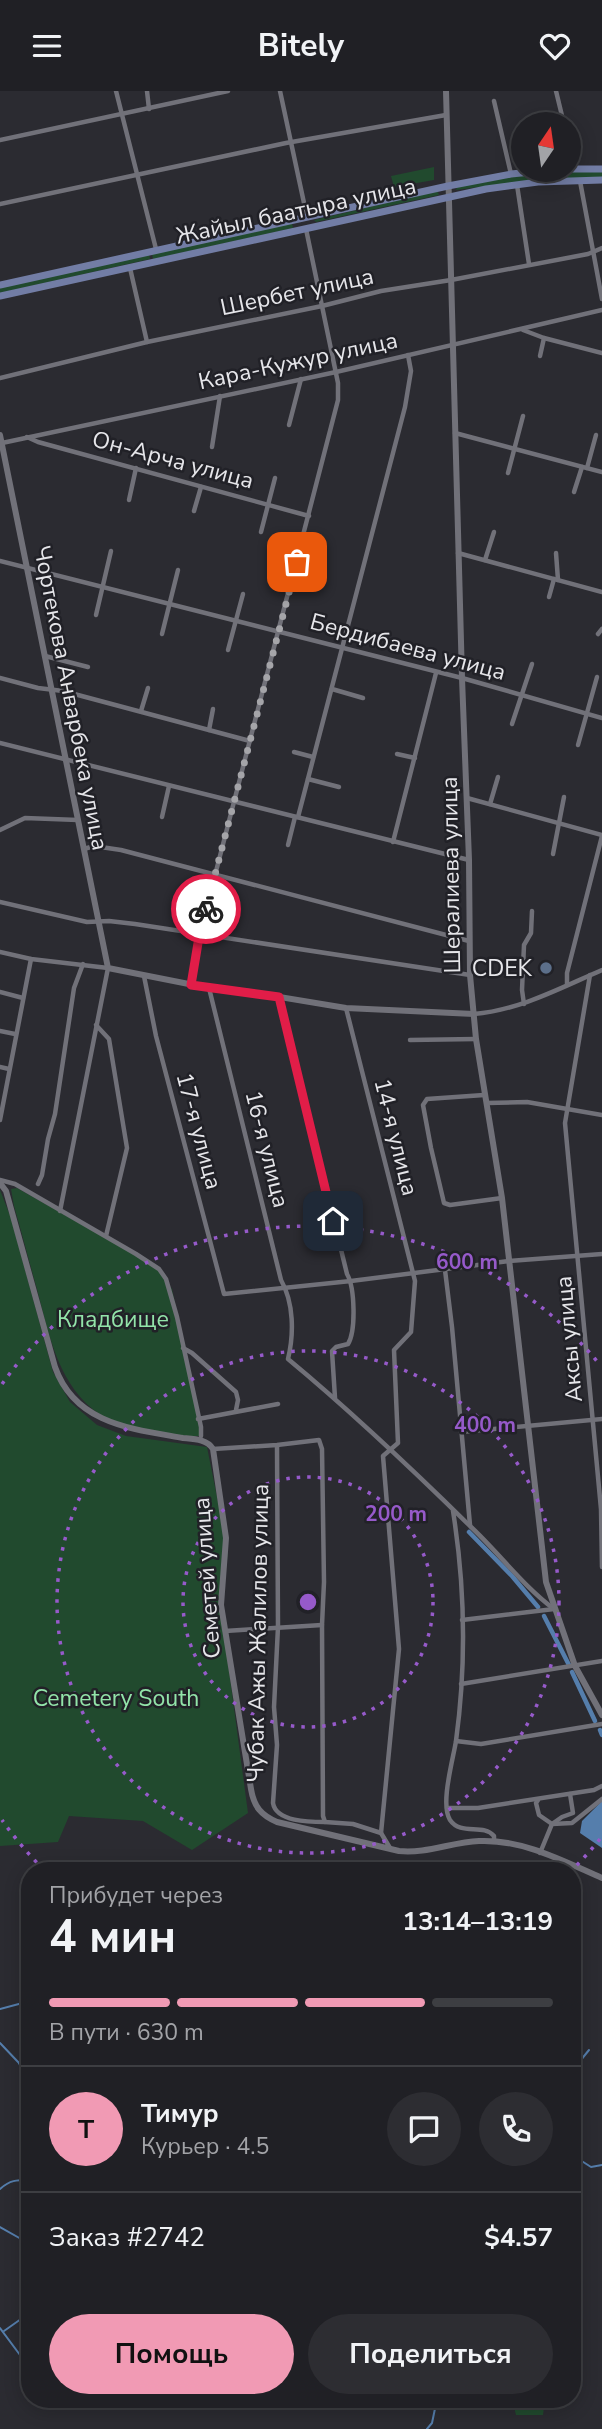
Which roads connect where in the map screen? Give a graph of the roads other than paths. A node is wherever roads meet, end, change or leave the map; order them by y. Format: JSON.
{"nodes":[{"id":1,"x":116,"y":91,"type":"edge"},
{"id":2,"x":148,"y":91,"type":"edge"},
{"id":3,"x":226,"y":91,"type":"edge"},
{"id":4,"x":280,"y":91,"type":"edge"},
{"id":5,"x":446,"y":91,"type":"edge"},
{"id":6,"x":556,"y":91,"type":"edge"},
{"id":7,"x":494,"y":101,"type":"dead end"},
{"id":8,"x":149,"y":109,"type":"junction"},
{"id":9,"x":561,"y":112,"type":"edge"},
{"id":10,"x":123,"y":114,"type":"junction"},
{"id":11,"x":446,"y":115,"type":"junction"},
{"id":12,"x":0,"y":140,"type":"edge"},
{"id":13,"x":292,"y":143,"type":"junction"},
{"id":14,"x":581,"y":169,"type":"edge"},
{"id":15,"x":602,"y":169,"type":"edge"},
{"id":16,"x":511,"y":174,"type":"joint"},
{"id":17,"x":137,"y":175,"type":"junction"},
{"id":18,"x":581,"y":180,"type":"edge"},
{"id":19,"x":602,"y":180,"type":"edge"},
{"id":20,"x":548,"y":182,"type":"edge"},
{"id":21,"x":580,"y":182,"type":"edge"},
{"id":22,"x":517,"y":184,"type":"junction"},
{"id":23,"x":448,"y":186,"type":"junction"},
{"id":24,"x":449,"y":197,"type":"junction"},
{"id":25,"x":0,"y":204,"type":"edge"},
{"id":26,"x":307,"y":217,"type":"junction"},
{"id":27,"x":306,"y":229,"type":"junction"},
{"id":28,"x":602,"y":248,"type":"edge"},
{"id":29,"x":156,"y":250,"type":"junction"},
{"id":30,"x":593,"y":251,"type":"junction"},
{"id":31,"x":529,"y":264,"type":"junction"},
{"id":32,"x":130,"y":267,"type":"junction"},
{"id":33,"x":451,"y":280,"type":"junction"},
{"id":34,"x":0,"y":285,"type":"edge"},
{"id":35,"x":0,"y":296,"type":"edge"},
{"id":36,"x":602,"y":299,"type":"edge"},
{"id":37,"x":322,"y":306,"type":"junction"},
{"id":38,"x":602,"y":310,"type":"edge"},
{"id":39,"x":523,"y":330,"type":"junction"},
{"id":40,"x":544,"y":338,"type":"junction"},
{"id":41,"x":146,"y":342,"type":"junction"},
{"id":42,"x":452,"y":344,"type":"junction"},
{"id":43,"x":602,"y":353,"type":"edge"},
{"id":44,"x":408,"y":355,"type":"junction"},
{"id":45,"x":540,"y":356,"type":"dead end"},
{"id":46,"x":336,"y":372,"type":"junction"},
{"id":47,"x":0,"y":377,"type":"edge"},
{"id":48,"x":301,"y":379,"type":"junction"},
{"id":49,"x":220,"y":396,"type":"junction"},
{"id":50,"x":523,"y":416,"type":"dead end"},
{"id":51,"x":289,"y":425,"type":"dead end"},
{"id":52,"x":454,"y":432,"type":"junction"},
{"id":53,"x":596,"y":435,"type":"dead end"},
{"id":54,"x":27,"y":437,"type":"junction"},
{"id":55,"x":1,"y":440,"type":"edge"},
{"id":56,"x":212,"y":447,"type":"dead end"},
{"id":57,"x":515,"y":449,"type":"junction"},
{"id":58,"x":584,"y":467,"type":"junction"},
{"id":59,"x":136,"y":468,"type":"junction"},
{"id":60,"x":602,"y":472,"type":"edge"},
{"id":61,"x":508,"y":473,"type":"dead end"},
{"id":62,"x":275,"y":478,"type":"dead end"},
{"id":63,"x":201,"y":487,"type":"junction"},
{"id":64,"x":574,"y":492,"type":"dead end"},
{"id":65,"x":129,"y":500,"type":"dead end"},
{"id":66,"x":268,"y":505,"type":"junction"},
{"id":67,"x":194,"y":512,"type":"dead end"},
{"id":68,"x":309,"y":516,"type":"junction"},
{"id":69,"x":261,"y":532,"type":"dead end"},
{"id":70,"x":494,"y":532,"type":"dead end"},
{"id":71,"x":111,"y":551,"type":"dead end"},
{"id":72,"x":556,"y":553,"type":"dead end"},
{"id":73,"x":458,"y":554,"type":"junction"},
{"id":74,"x":485,"y":560,"type":"junction"},
{"id":75,"x":0,"y":561,"type":"edge"},
{"id":76,"x":27,"y":568,"type":"junction"},
{"id":77,"x":178,"y":570,"type":"dead end"},
{"id":78,"x":556,"y":580,"type":"junction"},
{"id":79,"x":103,"y":586,"type":"junction"},
{"id":80,"x":602,"y":592,"type":"edge"},
{"id":81,"x":243,"y":594,"type":"dead end"},
{"id":82,"x":549,"y":597,"type":"dead end"},
{"id":83,"x":170,"y":603,"type":"junction"},
{"id":84,"x":96,"y":615,"type":"dead end"},
{"id":85,"x":238,"y":620,"type":"junction"},
{"id":86,"x":279,"y":631,"type":"junction"},
{"id":87,"x":162,"y":634,"type":"dead end"},
{"id":88,"x":342,"y":649,"type":"junction"},
{"id":89,"x":228,"y":650,"type":"dead end"},
{"id":90,"x":44,"y":656,"type":"junction"},
{"id":91,"x":532,"y":664,"type":"dead end"},
{"id":92,"x":88,"y":667,"type":"dead end"},
{"id":93,"x":436,"y":673,"type":"junction"},
{"id":94,"x":597,"y":677,"type":"dead end"},
{"id":95,"x":0,"y":678,"type":"edge"},
{"id":96,"x":462,"y":678,"type":"junction"},
{"id":97,"x":148,"y":688,"type":"dead end"},
{"id":98,"x":51,"y":689,"type":"junction"},
{"id":99,"x":332,"y":689,"type":"junction"},
{"id":100,"x":523,"y":696,"type":"junction"},
{"id":101,"x":363,"y":698,"type":"dead end"},
{"id":102,"x":213,"y":709,"type":"dead end"},
{"id":103,"x":141,"y":711,"type":"junction"},
{"id":104,"x":588,"y":714,"type":"junction"},
{"id":105,"x":602,"y":718,"type":"edge"},
{"id":106,"x":512,"y":724,"type":"dead end"},
{"id":107,"x":209,"y":730,"type":"junction"},
{"id":108,"x":250,"y":741,"type":"junction"},
{"id":109,"x":0,"y":743,"type":"edge"},
{"id":110,"x":578,"y":745,"type":"dead end"},
{"id":111,"x":294,"y":752,"type":"dead end"},
{"id":112,"x":397,"y":754,"type":"dead end"},
{"id":113,"x":313,"y":757,"type":"junction"},
{"id":114,"x":415,"y":758,"type":"junction"},
{"id":115,"x":65,"y":760,"type":"junction"},
{"id":116,"x":498,"y":777,"type":"dead end"},
{"id":117,"x":308,"y":779,"type":"junction"},
{"id":118,"x":169,"y":786,"type":"junction"},
{"id":119,"x":339,"y":787,"type":"dead end"},
{"id":120,"x":564,"y":797,"type":"dead end"},
{"id":121,"x":467,"y":798,"type":"junction"},
{"id":122,"x":234,"y":801,"type":"junction"},
{"id":123,"x":490,"y":804,"type":"junction"},
{"id":124,"x":162,"y":817,"type":"dead end"},
{"id":125,"x":297,"y":817,"type":"junction"},
{"id":126,"x":78,"y":820,"type":"junction"},
{"id":127,"x":559,"y":823,"type":"junction"},
{"id":128,"x":0,"y":830,"type":"edge"},
{"id":129,"x":602,"y":835,"type":"edge"},
{"id":130,"x":393,"y":842,"type":"junction"},
{"id":131,"x":288,"y":845,"type":"dead end"},
{"id":132,"x":84,"y":849,"type":"junction"},
{"id":133,"x":553,"y":854,"type":"dead end"},
{"id":134,"x":469,"y":860,"type":"junction"},
{"id":135,"x":215,"y":875,"type":"junction"},
{"id":136,"x":0,"y":902,"type":"edge"},
{"id":137,"x":532,"y":911,"type":"dead end"},
{"id":138,"x":97,"y":921,"type":"junction"},
{"id":139,"x":200,"y":935,"type":"junction"},
{"id":140,"x":469,"y":941,"type":"junction"},
{"id":141,"x":0,"y":952,"type":"edge"},
{"id":142,"x":31,"y":959,"type":"junction"},
{"id":143,"x":83,"y":964,"type":"junction"},
{"id":144,"x":108,"y":968,"type":"junction"},
{"id":145,"x":602,"y":970,"type":"edge"},
{"id":146,"x":144,"y":975,"type":"junction"},
{"id":147,"x":470,"y":975,"type":"junction"},
{"id":148,"x":590,"y":975,"type":"junction"},
{"id":149,"x":191,"y":985,"type":"junction"},
{"id":150,"x":567,"y":985,"type":"junction"},
{"id":151,"x":209,"y":988,"type":"junction"},
{"id":152,"x":0,"y":992,"type":"edge"},
{"id":153,"x":279,"y":997,"type":"junction"},
{"id":154,"x":23,"y":998,"type":"junction"},
{"id":155,"x":524,"y":1004,"type":"junction"},
{"id":156,"x":346,"y":1008,"type":"junction"},
{"id":157,"x":474,"y":1014,"type":"junction"},
{"id":158,"x":96,"y":1025,"type":"junction"},
{"id":159,"x":0,"y":1031,"type":"edge"},
{"id":160,"x":15,"y":1034,"type":"junction"},
{"id":161,"x":476,"y":1039,"type":"junction"},
{"id":162,"x":410,"y":1040,"type":"dead end"},
{"id":163,"x":0,"y":1067,"type":"edge"},
{"id":164,"x":9,"y":1069,"type":"junction"},
{"id":165,"x":484,"y":1095,"type":"junction"},
{"id":166,"x":486,"y":1103,"type":"junction"},
{"id":167,"x":1,"y":1106,"type":"edge"},
{"id":168,"x":569,"y":1109,"type":"junction"},
{"id":169,"x":602,"y":1115,"type":"edge"},
{"id":170,"x":0,"y":1120,"type":"edge"},
{"id":171,"x":0,"y":1182,"type":"edge"},
{"id":172,"x":38,"y":1184,"type":"dead end"},
{"id":173,"x":502,"y":1198,"type":"junction"},
{"id":174,"x":60,"y":1211,"type":"junction"},
{"id":175,"x":106,"y":1236,"type":"junction"},
{"id":176,"x":602,"y":1254,"type":"edge"},
{"id":177,"x":579,"y":1256,"type":"junction"},
{"id":178,"x":509,"y":1261,"type":"junction"},
{"id":179,"x":445,"y":1270,"type":"junction"},
{"id":180,"x":412,"y":1274,"type":"junction"},
{"id":181,"x":351,"y":1282,"type":"junction"},
{"id":182,"x":285,"y":1288,"type":"junction"},
{"id":183,"x":183,"y":1348,"type":"junction"},
{"id":184,"x":335,"y":1398,"type":"junction"},
{"id":185,"x":278,"y":1404,"type":"dead end"},
{"id":186,"x":236,"y":1410,"type":"junction"},
{"id":187,"x":198,"y":1419,"type":"junction"},
{"id":188,"x":602,"y":1419,"type":"edge"},
{"id":189,"x":593,"y":1420,"type":"junction"},
{"id":190,"x":528,"y":1425,"type":"junction"},
{"id":191,"x":461,"y":1432,"type":"junction"},
{"id":192,"x":201,"y":1436,"type":"dead end"},
{"id":193,"x":277,"y":1445,"type":"junction"},
{"id":194,"x":213,"y":1449,"type":"junction"},
{"id":195,"x":392,"y":1449,"type":"junction"},
{"id":196,"x":453,"y":1511,"type":"junction"},
{"id":197,"x":470,"y":1526,"type":"junction"},
{"id":198,"x":602,"y":1567,"type":"edge"},
{"id":199,"x":554,"y":1609,"type":"junction"},
{"id":200,"x":462,"y":1620,"type":"junction"},
{"id":201,"x":322,"y":1625,"type":"junction"},
{"id":202,"x":278,"y":1627,"type":"junction"},
{"id":203,"x":225,"y":1631,"type":"junction"},
{"id":204,"x":602,"y":1661,"type":"edge"},
{"id":205,"x":575,"y":1666,"type":"junction"},
{"id":206,"x":461,"y":1684,"type":"junction"},
{"id":207,"x":602,"y":1715,"type":"edge"},
{"id":208,"x":602,"y":1724,"type":"edge"},
{"id":209,"x":456,"y":1741,"type":"junction"},
{"id":210,"x":602,"y":1786,"type":"edge"},
{"id":211,"x":570,"y":1794,"type":"junction"},
{"id":212,"x":538,"y":1799,"type":"junction"},
{"id":213,"x":602,"y":1799,"type":"edge"},
{"id":214,"x":448,"y":1808,"type":"junction"},
{"id":215,"x":326,"y":1822,"type":"junction"},
{"id":216,"x":552,"y":1824,"type":"junction"},
{"id":217,"x":381,"y":1833,"type":"junction"},
{"id":218,"x":494,"y":1841,"type":"junction"},
{"id":219,"x":391,"y":1849,"type":"junction"},
{"id":220,"x":540,"y":1853,"type":"junction"},
{"id":221,"x":562,"y":1862,"type":"edge"},
{"id":222,"x":581,"y":1870,"type":"edge"},
{"id":223,"x":602,"y":1878,"type":"edge"}],
"edges":[{"from":1,"to":10,"type":"street"},
{"from":2,"to":8,"type":"street"},
{"from":3,"to":8,"type":"street"},
{"from":4,"to":13,"type":"street"},
{"from":5,"to":11,"type":"street","name":"Шералиева улица"},
{"from":6,"to":9,"type":"street"},
{"from":7,"to":16,"type":"street"},
{"from":8,"to":10,"type":"street"},
{"from":10,"to":12,"type":"street"},
{"from":10,"to":17,"type":"street"},
{"from":11,"to":13,"type":"street"},
{"from":11,"to":23,"type":"street","name":"Шералиева улица"},
{"from":13,"to":17,"type":"street"},
{"from":13,"to":26,"type":"street"},
{"from":14,"to":15,"type":"main road"},
{"from":16,"to":23,"type":"main road","name":"Жайыл баатыра улица"},
{"from":17,"to":25,"type":"street"},
{"from":17,"to":29,"type":"street"},
{"from":18,"to":19,"type":"main road","name":"Жайыл баатыра улица"},
{"from":20,"to":22,"type":"main road","name":"Жайыл баатыра улица"},
{"from":21,"to":30,"type":"street"},
{"from":22,"to":24,"type":"main road","name":"Жайыл баатыра улица"},
{"from":22,"to":31,"type":"street"},
{"from":23,"to":24,"type":"street","name":"Шералиева улица"},
{"from":23,"to":26,"type":"main road","name":"Жайыл баатыра улица"},
{"from":24,"to":27,"type":"main road","name":"Жайыл баатыра улица"},
{"from":24,"to":33,"type":"street","name":"Шералиева улица"},
{"from":26,"to":27,"type":"main road"},
{"from":26,"to":29,"type":"main road","name":"Жайыл баатыра улица"},
{"from":27,"to":32,"type":"main road","name":"Жайыл баатыра улица"},
{"from":27,"to":37,"type":"street"},
{"from":28,"to":30,"type":"street","name":"Шербет улица"},
{"from":29,"to":34,"type":"main road","name":"Жайыл баатыра улица"},
{"from":30,"to":31,"type":"street","name":"Шербет улица"},
{"from":30,"to":36,"type":"street"},
{"from":31,"to":33,"type":"street","name":"Шербет улица"},
{"from":32,"to":35,"type":"main road","name":"Жайыл баатыра улица"},
{"from":32,"to":41,"type":"street"},
{"from":33,"to":37,"type":"street","name":"Шербет улица"},
{"from":33,"to":42,"type":"street","name":"Шералиева улица"},
{"from":37,"to":41,"type":"street","name":"Шербет улица"},
{"from":37,"to":46,"type":"street"},
{"from":38,"to":39,"type":"street","name":"Кара-Кужур улица"},
{"from":39,"to":40,"type":"street"},
{"from":39,"to":42,"type":"street","name":"Кара-Кужур улица"},
{"from":40,"to":43,"type":"street"},
{"from":40,"to":45,"type":"street"},
{"from":41,"to":47,"type":"street","name":"Шербет улица"},
{"from":42,"to":44,"type":"street","name":"Кара-Кужур улица"},
{"from":42,"to":52,"type":"street","name":"Шералиева улица"},
{"from":44,"to":46,"type":"street","name":"Кара-Кужур улица"},
{"from":44,"to":88,"type":"street"},
{"from":46,"to":48,"type":"street","name":"Кара-Кужур улица"},
{"from":46,"to":68,"type":"street"},
{"from":48,"to":49,"type":"street","name":"Кара-Кужур улица"},
{"from":48,"to":51,"type":"street"},
{"from":49,"to":54,"type":"street","name":"Кара-Кужур улица"},
{"from":49,"to":56,"type":"street"},
{"from":50,"to":57,"type":"street"},
{"from":52,"to":57,"type":"street"},
{"from":52,"to":73,"type":"street","name":"Шералиева улица"},
{"from":53,"to":58,"type":"street"},
{"from":54,"to":55,"type":"street","name":"Кара-Кужур улица"},
{"from":54,"to":59,"type":"street","name":"Он-Арча улица"},
{"from":55,"to":76,"type":"street","name":"Чортекова Анварбека улица"},
{"from":57,"to":58,"type":"street"},
{"from":57,"to":61,"type":"street"},
{"from":58,"to":60,"type":"street"},
{"from":58,"to":64,"type":"street"},
{"from":59,"to":63,"type":"street","name":"Он-Арча улица"},
{"from":59,"to":65,"type":"street"},
{"from":62,"to":66,"type":"street"},
{"from":63,"to":66,"type":"street","name":"Он-Арча улица"},
{"from":63,"to":67,"type":"street"},
{"from":66,"to":68,"type":"street","name":"Он-Арча улица"},
{"from":66,"to":69,"type":"street"},
{"from":68,"to":86,"type":"street"},
{"from":70,"to":74,"type":"street"},
{"from":71,"to":79,"type":"street"},
{"from":72,"to":78,"type":"street"},
{"from":73,"to":74,"type":"street"},
{"from":73,"to":96,"type":"street","name":"Шералиева улица"},
{"from":74,"to":78,"type":"street"},
{"from":75,"to":76,"type":"street","name":"Бердибаева улица"},
{"from":76,"to":79,"type":"street","name":"Бердибаева улица"},
{"from":76,"to":90,"type":"street","name":"Чортекова Анварбека улица"},
{"from":77,"to":83,"type":"street"},
{"from":78,"to":80,"type":"street"},
{"from":78,"to":82,"type":"street"},
{"from":79,"to":83,"type":"street","name":"Бердибаева улица"},
{"from":79,"to":84,"type":"street"},
{"from":81,"to":85,"type":"street"},
{"from":83,"to":85,"type":"street","name":"Бердибаева улица"},
{"from":83,"to":87,"type":"street"},
{"from":85,"to":86,"type":"street","name":"Бердибаева улица"},
{"from":85,"to":89,"type":"street"},
{"from":86,"to":88,"type":"street","name":"Бердибаева улица"},
{"from":86,"to":108,"type":"street"},
{"from":88,"to":93,"type":"street","name":"Бердибаева улица"},
{"from":88,"to":99,"type":"street"},
{"from":90,"to":92,"type":"street"},
{"from":90,"to":98,"type":"street","name":"Чортекова Анварбека улица"},
{"from":91,"to":100,"type":"street"},
{"from":93,"to":96,"type":"street","name":"Бердибаева улица"},
{"from":93,"to":114,"type":"street"},
{"from":94,"to":104,"type":"street"},
{"from":95,"to":98,"type":"street"},
{"from":96,"to":100,"type":"street","name":"Бердибаева улица"},
{"from":96,"to":121,"type":"street","name":"Шералиева улица"},
{"from":97,"to":103,"type":"street"},
{"from":98,"to":103,"type":"street"},
{"from":98,"to":115,"type":"street","name":"Чортекова Анварбека улица"},
{"from":99,"to":101,"type":"street"},
{"from":99,"to":113,"type":"street"},
{"from":100,"to":104,"type":"street","name":"Бердибаева улица"},
{"from":100,"to":106,"type":"street"},
{"from":102,"to":107,"type":"street"},
{"from":103,"to":107,"type":"street"},
{"from":104,"to":105,"type":"street","name":"Бердибаева улица"},
{"from":104,"to":110,"type":"street"},
{"from":107,"to":108,"type":"street"},
{"from":108,"to":122,"type":"street"},
{"from":109,"to":115,"type":"street"},
{"from":111,"to":113,"type":"street"},
{"from":112,"to":114,"type":"street"},
{"from":113,"to":117,"type":"street"},
{"from":114,"to":130,"type":"street"},
{"from":115,"to":118,"type":"street"},
{"from":115,"to":126,"type":"street","name":"Чортекова Анварбека улица"},
{"from":116,"to":123,"type":"street"},
{"from":117,"to":119,"type":"street"},
{"from":117,"to":125,"type":"street"},
{"from":118,"to":122,"type":"street"},
{"from":118,"to":124,"type":"street"},
{"from":120,"to":127,"type":"street"},
{"from":121,"to":123,"type":"street"},
{"from":121,"to":134,"type":"street","name":"Шералиева улица"},
{"from":122,"to":125,"type":"street"},
{"from":122,"to":135,"type":"street"},
{"from":123,"to":127,"type":"street"},
{"from":125,"to":130,"type":"street"},
{"from":125,"to":131,"type":"street"},
{"from":126,"to":128,"type":"street"},
{"from":126,"to":132,"type":"street","name":"Чортекова Анварбека улица"},
{"from":127,"to":129,"type":"street"},
{"from":127,"to":133,"type":"street"},
{"from":129,"to":150,"type":"street"},
{"from":130,"to":134,"type":"street"},
{"from":132,"to":135,"type":"street"},
{"from":132,"to":138,"type":"street","name":"Чортекова Анварбека улица"},
{"from":134,"to":140,"type":"street","name":"Шералиева улица"},
{"from":135,"to":139,"type":"street"},
{"from":135,"to":140,"type":"street"},
{"from":136,"to":138,"type":"street"},
{"from":137,"to":155,"type":"street"},
{"from":138,"to":139,"type":"street"},
{"from":138,"to":144,"type":"street","name":"Чортекова Анварбека улица"},
{"from":139,"to":147,"type":"street"},
{"from":139,"to":149,"type":"street"},
{"from":140,"to":147,"type":"street","name":"Шералиева улица"},
{"from":141,"to":142,"type":"street"},
{"from":142,"to":143,"type":"street"},
{"from":142,"to":154,"type":"street"},
{"from":143,"to":144,"type":"street"},
{"from":143,"to":172,"type":"street"},
{"from":144,"to":146,"type":"street"},
{"from":144,"to":158,"type":"street"},
{"from":145,"to":148,"type":"street"},
{"from":146,"to":149,"type":"street"},
{"from":146,"to":182,"type":"street","name":"17-я улица"},
{"from":147,"to":157,"type":"street","name":"Шералиева улица"},
{"from":148,"to":150,"type":"street"},
{"from":148,"to":168,"type":"street","name":"Аксы улица"},
{"from":149,"to":151,"type":"street"},
{"from":150,"to":155,"type":"street"},
{"from":151,"to":153,"type":"street"},
{"from":151,"to":182,"type":"street","name":"16-я улица"},
{"from":152,"to":154,"type":"street"},
{"from":153,"to":156,"type":"street"},
{"from":153,"to":181,"type":"street"},
{"from":154,"to":160,"type":"street"},
{"from":155,"to":157,"type":"street"},
{"from":156,"to":157,"type":"street"},
{"from":156,"to":180,"type":"street","name":"14-я улица"},
{"from":157,"to":161,"type":"street","name":"Шералиева улица"},
{"from":158,"to":174,"type":"street"},
{"from":158,"to":175,"type":"street"},
{"from":159,"to":160,"type":"street"},
{"from":160,"to":164,"type":"street"},
{"from":161,"to":162,"type":"street"},
{"from":161,"to":165,"type":"street","name":"Шералиева улица"},
{"from":163,"to":164,"type":"street"},
{"from":164,"to":167,"type":"street"},
{"from":165,"to":166,"type":"street","name":"Шералиева улица"},
{"from":165,"to":173,"type":"street"},
{"from":166,"to":168,"type":"street"},
{"from":166,"to":173,"type":"street","name":"Шералиева улица"},
{"from":167,"to":170,"type":"street"},
{"from":168,"to":169,"type":"street"},
{"from":168,"to":177,"type":"street","name":"Аксы улица"},
{"from":171,"to":174,"type":"street"},
{"from":171,"to":194,"type":"street"},
{"from":173,"to":178,"type":"street","name":"Шералиева улица"},
{"from":174,"to":175,"type":"street"},
{"from":175,"to":183,"type":"street"},
{"from":176,"to":177,"type":"street"},
{"from":177,"to":178,"type":"street"},
{"from":177,"to":189,"type":"street","name":"Аксы улица"},
{"from":178,"to":179,"type":"street"},
{"from":178,"to":190,"type":"street","name":"Шералиева улица"},
{"from":179,"to":180,"type":"street"},
{"from":179,"to":191,"type":"street"},
{"from":180,"to":181,"type":"street"},
{"from":180,"to":195,"type":"street","name":"14-я улица"},
{"from":181,"to":182,"type":"street"},
{"from":181,"to":184,"type":"street"},
{"from":182,"to":184,"type":"street","name":"16-я улица"},
{"from":183,"to":186,"type":"street"},
{"from":183,"to":187,"type":"street"},
{"from":184,"to":195,"type":"street"},
{"from":185,"to":186,"type":"street"},
{"from":186,"to":187,"type":"street"},
{"from":187,"to":192,"type":"street"},
{"from":188,"to":189,"type":"street"},
{"from":189,"to":190,"type":"street"},
{"from":189,"to":198,"type":"street","name":"Аксы улица"},
{"from":190,"to":191,"type":"street"},
{"from":190,"to":199,"type":"street","name":"Шералиева улица"},
{"from":191,"to":197,"type":"street"},
{"from":193,"to":194,"type":"street"},
{"from":193,"to":201,"type":"street"},
{"from":193,"to":202,"type":"street","name":"Чубак Ажы Жалилов улица"},
{"from":194,"to":203,"type":"street","name":"Семетей улица"},
{"from":195,"to":196,"type":"street"},
{"from":195,"to":217,"type":"street","name":"14-я улица"},
{"from":196,"to":197,"type":"street"},
{"from":196,"to":200,"type":"street"},
{"from":197,"to":199,"type":"street"},
{"from":199,"to":200,"type":"street"},
{"from":199,"to":205,"type":"street","name":"Шералиева улица"},
{"from":200,"to":206,"type":"street"},
{"from":201,"to":202,"type":"street"},
{"from":201,"to":215,"type":"street"},
{"from":202,"to":203,"type":"street"},
{"from":202,"to":215,"type":"street","name":"Чубак Ажы Жалилов улица"},
{"from":203,"to":219,"type":"street","name":"Семетей улица"},
{"from":204,"to":205,"type":"street"},
{"from":205,"to":206,"type":"street"},
{"from":205,"to":207,"type":"street","name":"Шералиева улица"},
{"from":206,"to":209,"type":"street"},
{"from":208,"to":209,"type":"street"},
{"from":209,"to":214,"type":"street"},
{"from":210,"to":211,"type":"street"},
{"from":211,"to":212,"type":"street"},
{"from":211,"to":216,"type":"street"},
{"from":212,"to":214,"type":"street"},
{"from":212,"to":216,"type":"street"},
{"from":213,"to":216,"type":"street"},
{"from":214,"to":218,"type":"street"},
{"from":215,"to":217,"type":"street"},
{"from":216,"to":220,"type":"street"},
{"from":217,"to":219,"type":"street"},
{"from":218,"to":219,"type":"street","name":"Семетей улица"},
{"from":218,"to":220,"type":"street","name":"Семетей улица"},
{"from":220,"to":221,"type":"street","name":"Семетей улица"},
{"from":222,"to":223,"type":"street","name":"Семетей улица"}]}
